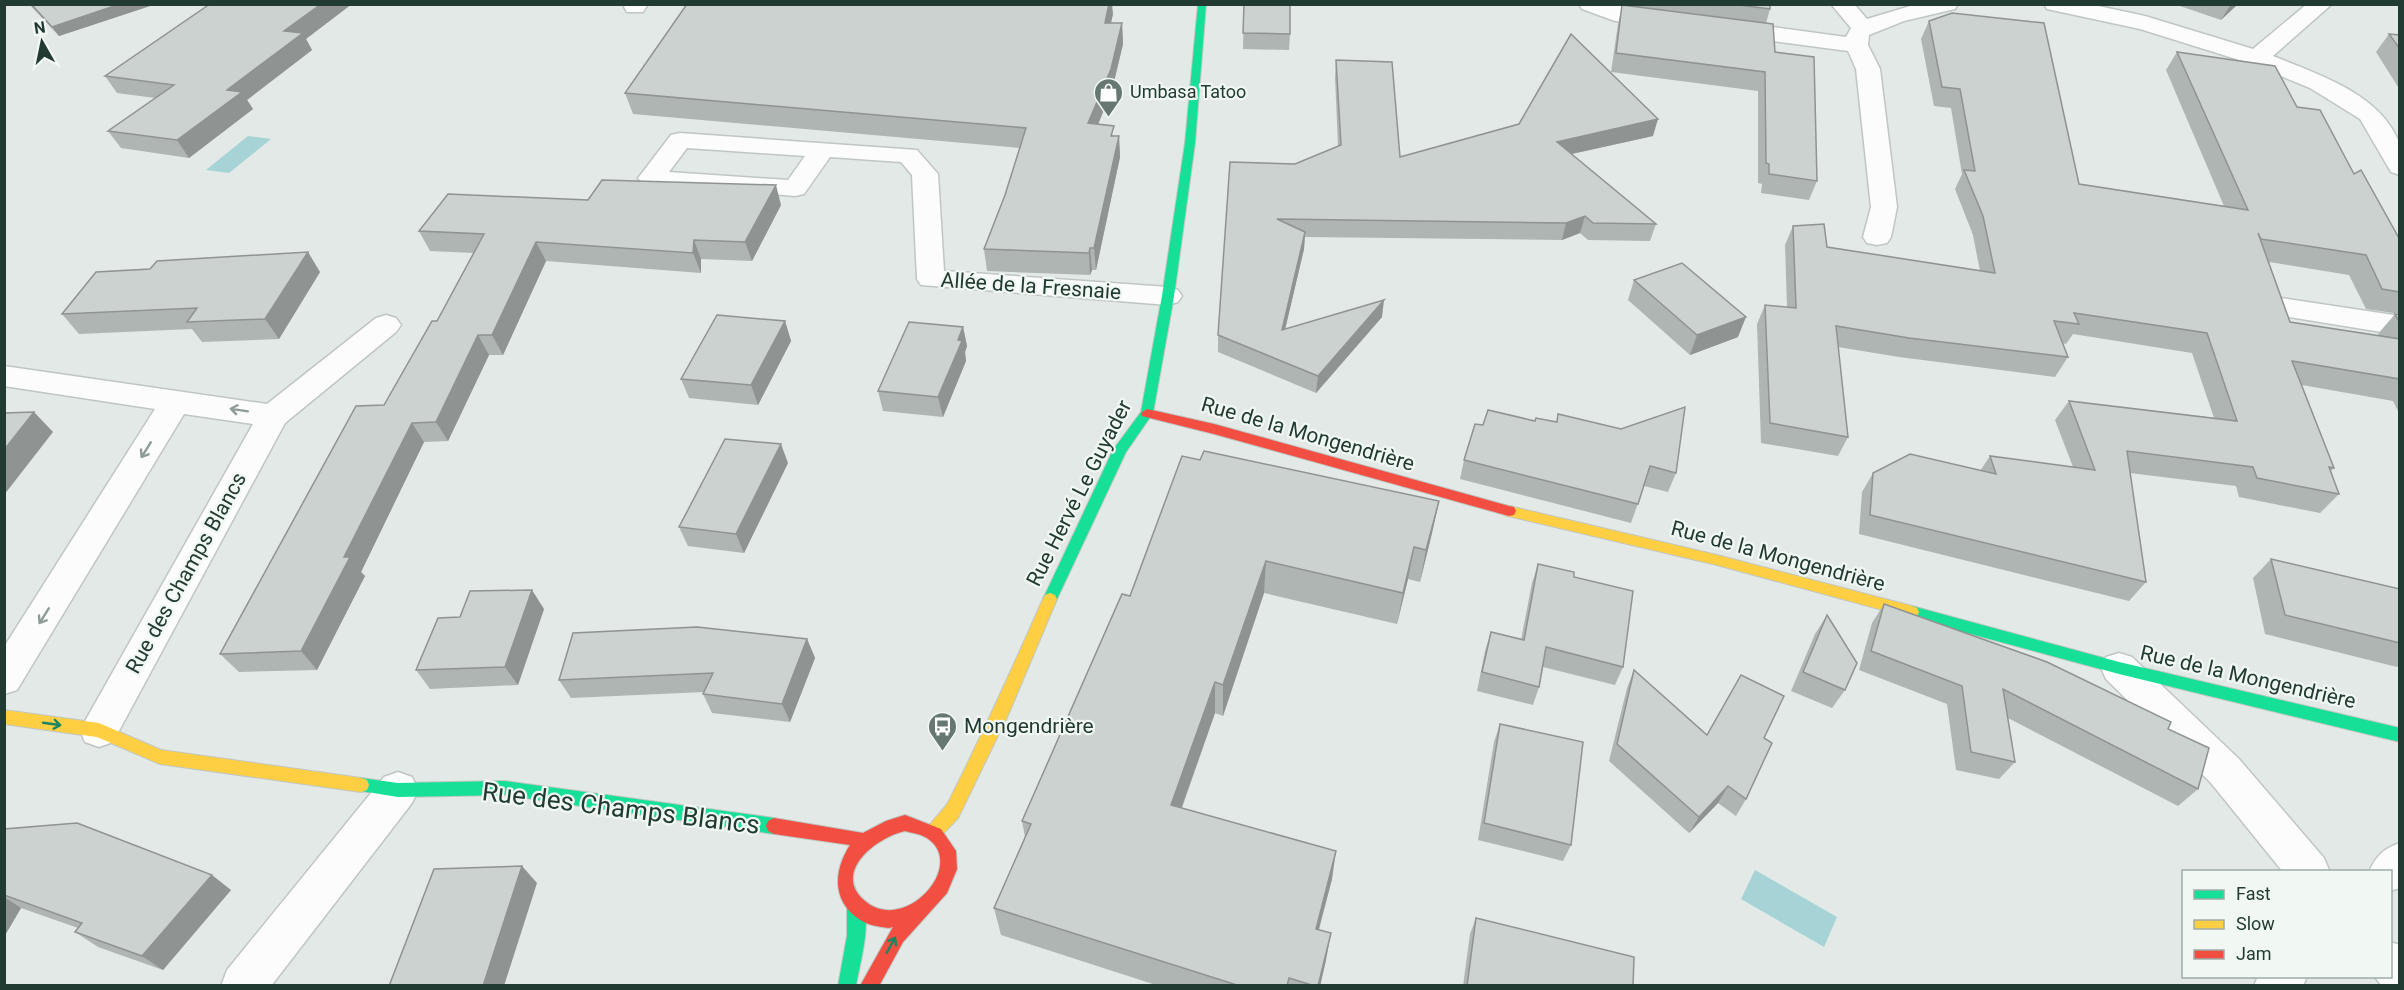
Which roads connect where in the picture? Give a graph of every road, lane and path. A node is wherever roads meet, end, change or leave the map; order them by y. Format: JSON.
{"nodes":[{"id":1,"x":1202,"y":4,"type":"edge"},
{"id":2,"x":1590,"y":4,"type":"edge"},
{"id":3,"x":1842,"y":4,"type":"edge"},
{"id":4,"x":1947,"y":4,"type":"edge"},
{"id":5,"x":2055,"y":4,"type":"edge"},
{"id":6,"x":2321,"y":4,"type":"edge"},
{"id":7,"x":1684,"y":23,"type":"edge"},
{"id":8,"x":1708,"y":26,"type":"edge"},
{"id":9,"x":1860,"y":37,"type":"junction"},
{"id":10,"x":2258,"y":58,"type":"junction"},
{"id":11,"x":2370,"y":114,"type":"junction"},
{"id":12,"x":2400,"y":117,"type":"edge"},
{"id":13,"x":822,"y":149,"type":"junction"},
{"id":14,"x":2400,"y":167,"type":"edge"},
{"id":15,"x":1877,"y":237,"type":"dead end"},
{"id":16,"x":1168,"y":296,"type":"junction"},
{"id":17,"x":2281,"y":307,"type":"edge"},
{"id":18,"x":386,"y":325,"type":"dead end"},
{"id":19,"x":2400,"y":326,"type":"edge"},
{"id":20,"x":4,"y":376,"type":"edge"},
{"id":21,"x":177,"y":400,"type":"junction"},
{"id":22,"x":1147,"y":413,"type":"junction"},
{"id":23,"x":273,"y":416,"type":"junction"},
{"id":24,"x":2119,"y":668,"type":"junction"},
{"id":25,"x":4,"y":679,"type":"edge"},
{"id":26,"x":4,"y":717,"type":"edge"},
{"id":27,"x":99,"y":730,"type":"junction"},
{"id":28,"x":2400,"y":735,"type":"edge"},
{"id":29,"x":398,"y":790,"type":"junction"},
{"id":30,"x":934,"y":832,"type":"junction"},
{"id":31,"x":862,"y":841,"type":"junction"},
{"id":32,"x":2307,"y":870,"type":"edge"},
{"id":33,"x":856,"y":906,"type":"junction"},
{"id":34,"x":921,"y":910,"type":"junction"},
{"id":35,"x":243,"y":986,"type":"edge"},
{"id":36,"x":847,"y":986,"type":"edge"},
{"id":37,"x":869,"y":986,"type":"edge"}],
"edges":[{"from":1,"to":16,"type":"street","name":"Rue Hervé Le Guyader"},
{"from":2,"to":7,"type":"street"},
{"from":3,"to":9,"type":"street"},
{"from":4,"to":9,"type":"street"},
{"from":5,"to":10,"type":"street"},
{"from":6,"to":10,"type":"street"},
{"from":8,"to":9,"type":"street"},
{"from":9,"to":15,"type":"street"},
{"from":10,"to":11,"type":"street"},
{"from":11,"to":12,"type":"street"},
{"from":11,"to":14,"type":"street"},
{"from":13,"to":13,"type":"street","name":"Allée de la Fresnaie"},
{"from":13,"to":16,"type":"street","name":"Allée de la Fresnaie"},
{"from":16,"to":22,"type":"street","name":"Rue Hervé Le Guyader"},
{"from":17,"to":19,"type":"street"},
{"from":18,"to":23,"type":"street","name":"Rue des Champs Blancs"},
{"from":20,"to":21,"type":"street"},
{"from":23,"to":21,"type":"street","one_way":true},
{"from":21,"to":25,"type":"street","one_way":true},
{"from":22,"to":24,"type":"street","name":"Rue de la Mongendrière"},
{"from":22,"to":30,"type":"street","name":"Rue Hervé Le Guyader"},
{"from":23,"to":27,"type":"street","name":"Rue des Champs Blancs"},
{"from":24,"to":28,"type":"street","name":"Rue de la Mongendrière"},
{"from":24,"to":32,"type":"street"},
{"from":26,"to":27,"type":"street","name":"Rue des Champs Blancs","one_way":true},
{"from":27,"to":29,"type":"street","name":"Rue des Champs Blancs"},
{"from":29,"to":31,"type":"street","name":"Rue des Champs Blancs"},
{"from":29,"to":35,"type":"street"},
{"from":30,"to":31,"type":"street"},
{"from":30,"to":34,"type":"street"},
{"from":31,"to":33,"type":"street"},
{"from":33,"to":34,"type":"street"},
{"from":33,"to":36,"type":"street"},
{"from":37,"to":34,"type":"street","one_way":true}]}
